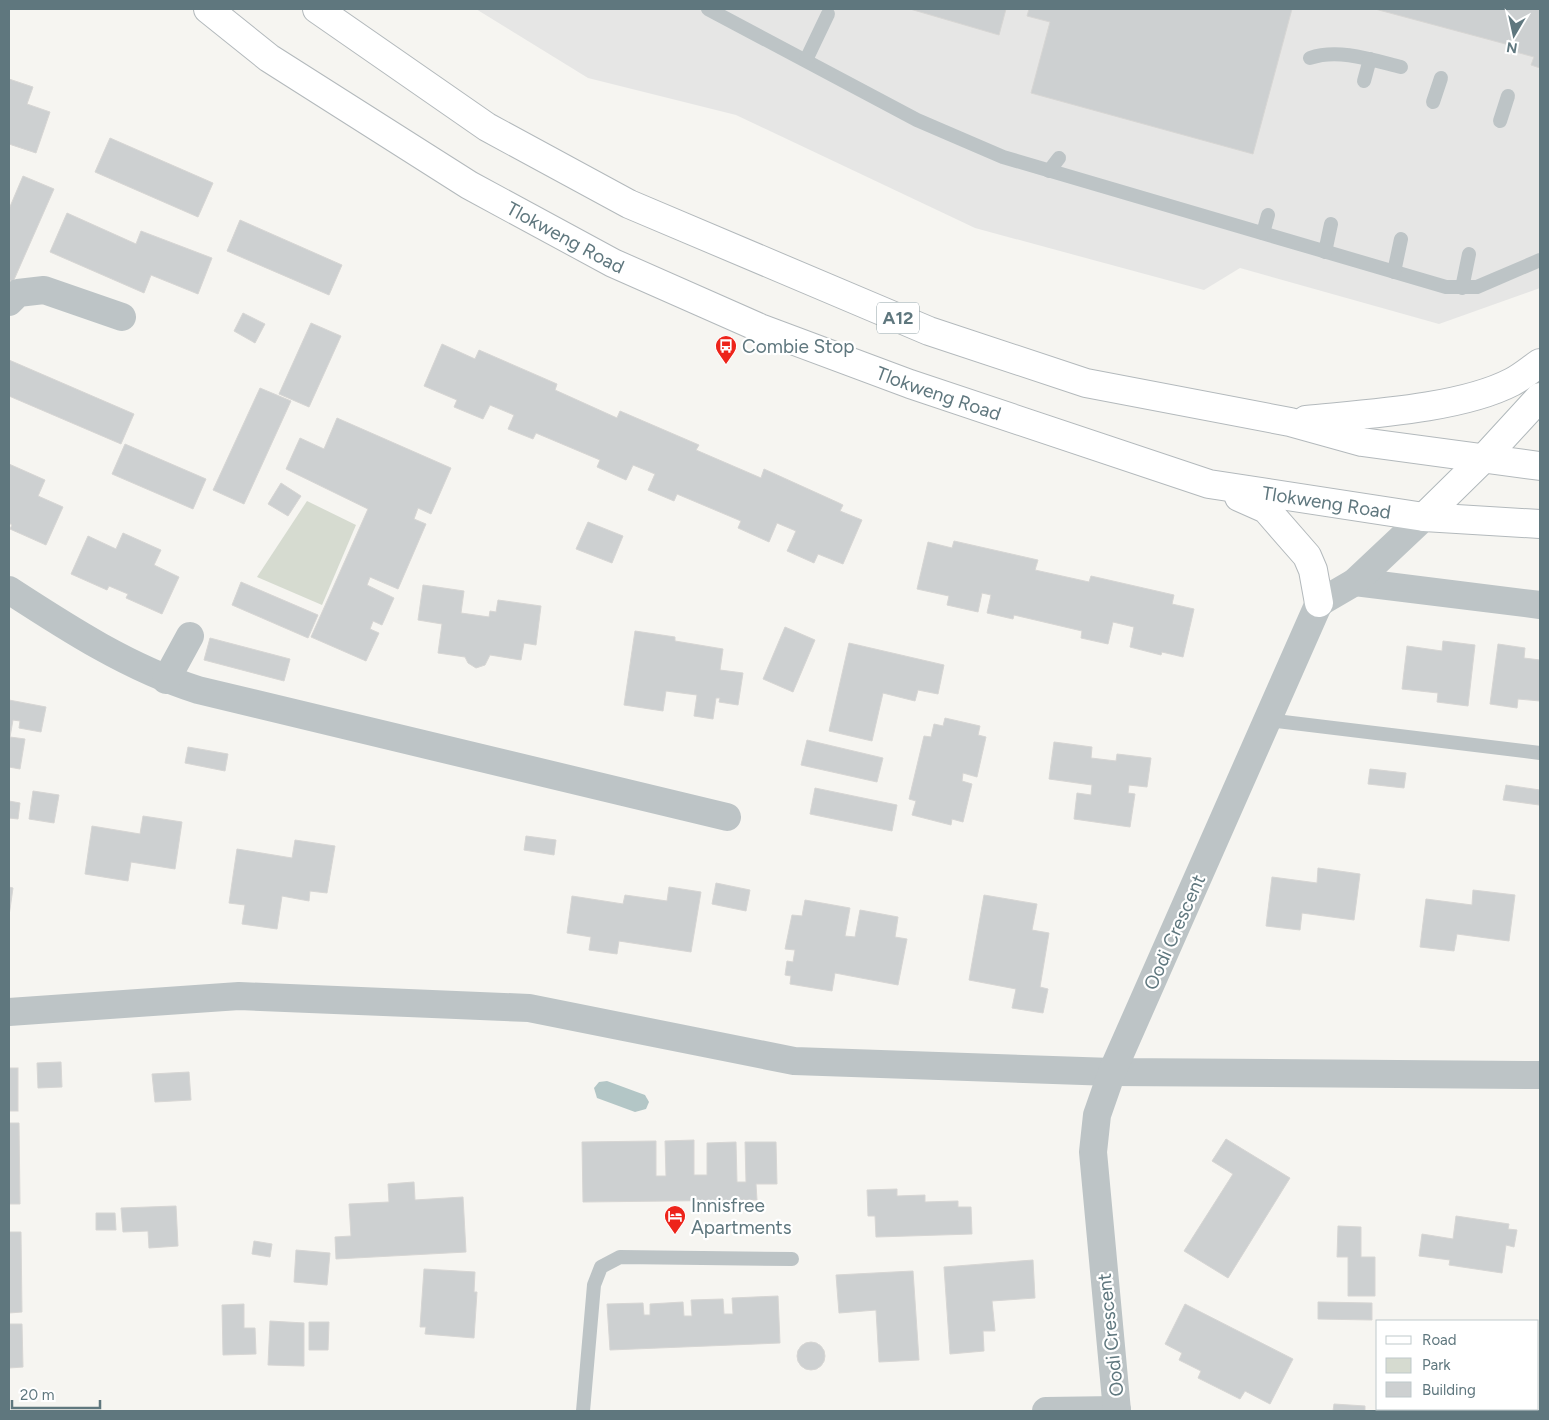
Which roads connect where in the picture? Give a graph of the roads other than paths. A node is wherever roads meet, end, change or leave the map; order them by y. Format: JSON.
{"nodes":[{"id":1,"x":208,"y":9,"type":"edge"},
{"id":2,"x":317,"y":9,"type":"edge"},
{"id":3,"x":708,"y":9,"type":"edge"},
{"id":4,"x":828,"y":14,"type":"dead end"},
{"id":5,"x":1310,"y":58,"type":"dead end"},
{"id":6,"x":1370,"y":59,"type":"junction"},
{"id":7,"x":806,"y":60,"type":"junction"},
{"id":8,"x":1401,"y":67,"type":"dead end"},
{"id":9,"x":1441,"y":78,"type":"dead end"},
{"id":10,"x":1364,"y":81,"type":"dead end"},
{"id":11,"x":1508,"y":96,"type":"dead end"},
{"id":12,"x":1433,"y":102,"type":"dead end"},
{"id":13,"x":1500,"y":121,"type":"dead end"},
{"id":14,"x":1059,"y":158,"type":"dead end"},
{"id":15,"x":1049,"y":171,"type":"junction"},
{"id":16,"x":1268,"y":215,"type":"dead end"},
{"id":17,"x":1331,"y":224,"type":"dead end"},
{"id":18,"x":1263,"y":233,"type":"junction"},
{"id":19,"x":1401,"y":239,"type":"dead end"},
{"id":20,"x":1325,"y":252,"type":"junction"},
{"id":21,"x":1470,"y":254,"type":"dead end"},
{"id":22,"x":1540,"y":260,"type":"edge"},
{"id":23,"x":1394,"y":272,"type":"junction"},
{"id":24,"x":1462,"y":288,"type":"junction"},
{"id":25,"x":9,"y":302,"type":"edge"},
{"id":26,"x":122,"y":317,"type":"dead end"},
{"id":27,"x":1540,"y":363,"type":"edge"},
{"id":28,"x":1540,"y":397,"type":"edge"},
{"id":29,"x":1290,"y":422,"type":"junction"},
{"id":30,"x":1484,"y":458,"type":"junction"},
{"id":31,"x":1540,"y":466,"type":"edge"},
{"id":32,"x":1209,"y":484,"type":"junction"},
{"id":33,"x":1424,"y":517,"type":"junction"},
{"id":34,"x":1540,"y":524,"type":"edge"},
{"id":35,"x":1355,"y":582,"type":"junction"},
{"id":36,"x":9,"y":590,"type":"edge"},
{"id":37,"x":1319,"y":603,"type":"junction"},
{"id":38,"x":1540,"y":604,"type":"edge"},
{"id":39,"x":190,"y":636,"type":"dead end"},
{"id":40,"x":166,"y":680,"type":"junction"},
{"id":41,"x":1268,"y":720,"type":"junction"},
{"id":42,"x":1540,"y":753,"type":"edge"},
{"id":43,"x":727,"y":817,"type":"dead end"},
{"id":44,"x":9,"y":1012,"type":"edge"},
{"id":45,"x":1112,"y":1072,"type":"junction"},
{"id":46,"x":1540,"y":1075,"type":"edge"},
{"id":47,"x":792,"y":1259,"type":"dead end"},
{"id":48,"x":583,"y":1411,"type":"edge"},
{"id":49,"x":1046,"y":1411,"type":"edge"},
{"id":50,"x":1117,"y":1411,"type":"edge"}],
"edges":[{"from":1,"to":32,"type":"main road","name":"Tlokweng Road"},
{"from":2,"to":29,"type":"main road","number":"A12"},
{"from":3,"to":7,"type":"lane"},
{"from":4,"to":7,"type":"lane"},
{"from":5,"to":6,"type":"lane"},
{"from":6,"to":8,"type":"lane"},
{"from":6,"to":10,"type":"lane"},
{"from":7,"to":15,"type":"lane"},
{"from":9,"to":12,"type":"lane"},
{"from":11,"to":13,"type":"lane"},
{"from":14,"to":15,"type":"lane"},
{"from":15,"to":18,"type":"lane"},
{"from":16,"to":18,"type":"lane"},
{"from":17,"to":20,"type":"lane"},
{"from":18,"to":20,"type":"lane"},
{"from":19,"to":23,"type":"lane"},
{"from":20,"to":23,"type":"lane"},
{"from":21,"to":24,"type":"lane"},
{"from":22,"to":24,"type":"lane"},
{"from":23,"to":24,"type":"lane"},
{"from":25,"to":26,"type":"street"},
{"from":27,"to":29,"type":"main road"},
{"from":28,"to":30,"type":"main road"},
{"from":29,"to":30,"type":"main road","number":"A12"},
{"from":30,"to":31,"type":"main road","number":"A12"},
{"from":30,"to":33,"type":"main road"},
{"from":32,"to":33,"type":"main road","name":"Tlokweng Road"},
{"from":32,"to":37,"type":"main road"},
{"from":33,"to":34,"type":"main road","name":"Tlokweng Road"},
{"from":33,"to":35,"type":"street"},
{"from":35,"to":37,"type":"street"},
{"from":35,"to":38,"type":"street"},
{"from":36,"to":40,"type":"street"},
{"from":37,"to":41,"type":"street","name":"Oodi Crescent"},
{"from":39,"to":40,"type":"street"},
{"from":40,"to":43,"type":"street"},
{"from":41,"to":42,"type":"lane"},
{"from":41,"to":45,"type":"street","name":"Oodi Crescent"},
{"from":44,"to":45,"type":"street"},
{"from":45,"to":46,"type":"street"},
{"from":45,"to":50,"type":"street","name":"Oodi Crescent"},
{"from":47,"to":48,"type":"lane"},
{"from":49,"to":50,"type":"street"}]}
